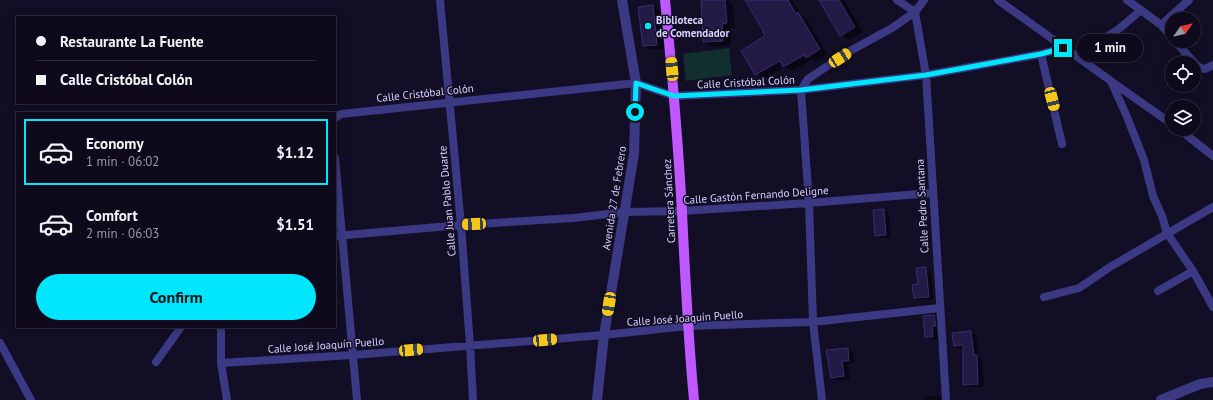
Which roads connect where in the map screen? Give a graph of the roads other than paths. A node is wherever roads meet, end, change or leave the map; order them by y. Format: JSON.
{"nodes":[{"id":1,"x":440,"y":0,"type":"edge"},
{"id":2,"x":622,"y":0,"type":"edge"},
{"id":3,"x":665,"y":0,"type":"edge"},
{"id":4,"x":897,"y":0,"type":"edge"},
{"id":5,"x":924,"y":0,"type":"edge"},
{"id":6,"x":998,"y":0,"type":"edge"},
{"id":7,"x":1127,"y":0,"type":"edge"},
{"id":8,"x":1189,"y":0,"type":"edge"},
{"id":9,"x":1141,"y":10,"type":"junction"},
{"id":10,"x":915,"y":12,"type":"junction"},
{"id":11,"x":1161,"y":25,"type":"junction"},
{"id":12,"x":1165,"y":29,"type":"edge"},
{"id":13,"x":1063,"y":48,"type":"junction"},
{"id":14,"x":1181,"y":48,"type":"edge"},
{"id":15,"x":1041,"y":54,"type":"junction"},
{"id":16,"x":1078,"y":56,"type":"junction"},
{"id":17,"x":1213,"y":66,"type":"edge"},
{"id":18,"x":926,"y":75,"type":"junction"},
{"id":19,"x":1111,"y":81,"type":"junction"},
{"id":20,"x":636,"y":83,"type":"junction"},
{"id":21,"x":801,"y":90,"type":"junction"},
{"id":22,"x":674,"y":96,"type":"junction"},
{"id":23,"x":449,"y":102,"type":"junction"},
{"id":24,"x":336,"y":117,"type":"edge"},
{"id":25,"x":1165,"y":119,"type":"edge"},
{"id":26,"x":1188,"y":136,"type":"edge"},
{"id":27,"x":1062,"y":144,"type":"dead end"},
{"id":28,"x":1213,"y":156,"type":"edge"},
{"id":29,"x":336,"y":184,"type":"edge"},
{"id":30,"x":932,"y":193,"type":"junction"},
{"id":31,"x":809,"y":203,"type":"junction"},
{"id":32,"x":1213,"y":207,"type":"edge"},
{"id":33,"x":624,"y":212,"type":"junction"},
{"id":34,"x":682,"y":212,"type":"junction"},
{"id":35,"x":461,"y":225,"type":"junction"},
{"id":36,"x":1167,"y":233,"type":"junction"},
{"id":37,"x":338,"y":235,"type":"edge"},
{"id":38,"x":1193,"y":271,"type":"junction"},
{"id":39,"x":1158,"y":291,"type":"dead end"},
{"id":40,"x":1044,"y":297,"type":"dead end"},
{"id":41,"x":1213,"y":307,"type":"edge"},
{"id":42,"x":940,"y":308,"type":"junction"},
{"id":43,"x":813,"y":322,"type":"junction"},
{"id":44,"x":687,"y":326,"type":"junction"},
{"id":45,"x":180,"y":328,"type":"edge"},
{"id":46,"x":221,"y":328,"type":"edge"},
{"id":47,"x":604,"y":335,"type":"junction"},
{"id":48,"x":0,"y":343,"type":"edge"},
{"id":49,"x":470,"y":345,"type":"junction"},
{"id":50,"x":353,"y":355,"type":"junction"},
{"id":51,"x":156,"y":362,"type":"dead end"},
{"id":52,"x":221,"y":363,"type":"junction"},
{"id":53,"x":1213,"y":382,"type":"edge"},
{"id":54,"x":31,"y":400,"type":"edge"},
{"id":55,"x":227,"y":400,"type":"edge"},
{"id":56,"x":357,"y":400,"type":"edge"},
{"id":57,"x":473,"y":400,"type":"edge"},
{"id":58,"x":597,"y":400,"type":"edge"},
{"id":59,"x":694,"y":400,"type":"edge"},
{"id":60,"x":822,"y":400,"type":"edge"},
{"id":61,"x":946,"y":400,"type":"edge"},
{"id":62,"x":1161,"y":400,"type":"edge"}],
"edges":[{"from":1,"to":23,"type":"street","name":"Calle Juan Pablo Duarte"},
{"from":2,"to":20,"type":"street","name":"Avenida 27 de Febrero"},
{"from":3,"to":22,"type":"main road","name":"Carretera Sánchez"},
{"from":4,"to":10,"type":"street"},
{"from":5,"to":10,"type":"street"},
{"from":6,"to":13,"type":"street"},
{"from":7,"to":9,"type":"street"},
{"from":8,"to":11,"type":"street"},
{"from":9,"to":11,"type":"street"},
{"from":9,"to":16,"type":"street"},
{"from":10,"to":18,"type":"street","name":"Calle Pedro Santana"},
{"from":10,"to":21,"type":"street"},
{"from":11,"to":12,"type":"street"},
{"from":13,"to":15,"type":"street","name":"Calle Cristóbal Colón"},
{"from":13,"to":16,"type":"street"},
{"from":14,"to":17,"type":"street"},
{"from":15,"to":18,"type":"street","name":"Calle Cristóbal Colón"},
{"from":15,"to":27,"type":"street"},
{"from":16,"to":19,"type":"street"},
{"from":18,"to":21,"type":"street","name":"Calle Cristóbal Colón"},
{"from":18,"to":30,"type":"street","name":"Calle Pedro Santana"},
{"from":19,"to":25,"type":"street"},
{"from":19,"to":36,"type":"street"},
{"from":20,"to":22,"type":"street","name":"Calle Cristóbal Colón"},
{"from":20,"to":23,"type":"street","name":"Calle Cristóbal Colón"},
{"from":20,"to":33,"type":"street","name":"Avenida 27 de Febrero"},
{"from":21,"to":22,"type":"street","name":"Calle Cristóbal Colón"},
{"from":21,"to":31,"type":"street"},
{"from":22,"to":34,"type":"main road","name":"Carretera Sánchez"},
{"from":23,"to":24,"type":"street","name":"Calle Cristóbal Colón"},
{"from":23,"to":35,"type":"street","name":"Calle Juan Pablo Duarte"},
{"from":26,"to":28,"type":"street"},
{"from":29,"to":37,"type":"street"},
{"from":30,"to":31,"type":"street","name":"Calle Gastón Fernando Deligne"},
{"from":30,"to":42,"type":"street","name":"Calle Pedro Santana"},
{"from":31,"to":34,"type":"street","name":"Calle Gastón Fernando Deligne"},
{"from":31,"to":43,"type":"street"},
{"from":32,"to":36,"type":"street"},
{"from":33,"to":34,"type":"street","name":"Calle Gastón Fernando Deligne"},
{"from":33,"to":35,"type":"street","name":"Calle Gastón Fernando Deligne"},
{"from":33,"to":47,"type":"street","name":"Avenida 27 de Febrero"},
{"from":34,"to":44,"type":"main road","name":"Carretera Sánchez"},
{"from":35,"to":37,"type":"street","name":"Calle Gastón Fernando Deligne"},
{"from":35,"to":49,"type":"street","name":"Calle Juan Pablo Duarte"},
{"from":36,"to":38,"type":"street"},
{"from":36,"to":40,"type":"street"},
{"from":37,"to":50,"type":"street"},
{"from":38,"to":39,"type":"street"},
{"from":38,"to":41,"type":"street"},
{"from":42,"to":43,"type":"street","name":"Calle José Joaquín Puello"},
{"from":42,"to":61,"type":"street","name":"Calle Pedro Santana"},
{"from":43,"to":44,"type":"street","name":"Calle José Joaquín Puello"},
{"from":43,"to":60,"type":"street"},
{"from":44,"to":47,"type":"street","name":"Calle José Joaquín Puello"},
{"from":44,"to":59,"type":"main road","name":"Carretera Sánchez"},
{"from":45,"to":51,"type":"street"},
{"from":46,"to":52,"type":"street"},
{"from":47,"to":49,"type":"street","name":"Calle José Joaquín Puello"},
{"from":47,"to":58,"type":"street","name":"Avenida 27 de Febrero"},
{"from":48,"to":54,"type":"street"},
{"from":49,"to":50,"type":"street","name":"Calle José Joaquín Puello"},
{"from":49,"to":57,"type":"street","name":"Calle Juan Pablo Duarte"},
{"from":50,"to":52,"type":"street","name":"Calle José Joaquín Puello"},
{"from":50,"to":56,"type":"street"},
{"from":52,"to":55,"type":"street"},
{"from":53,"to":62,"type":"street"}]}
